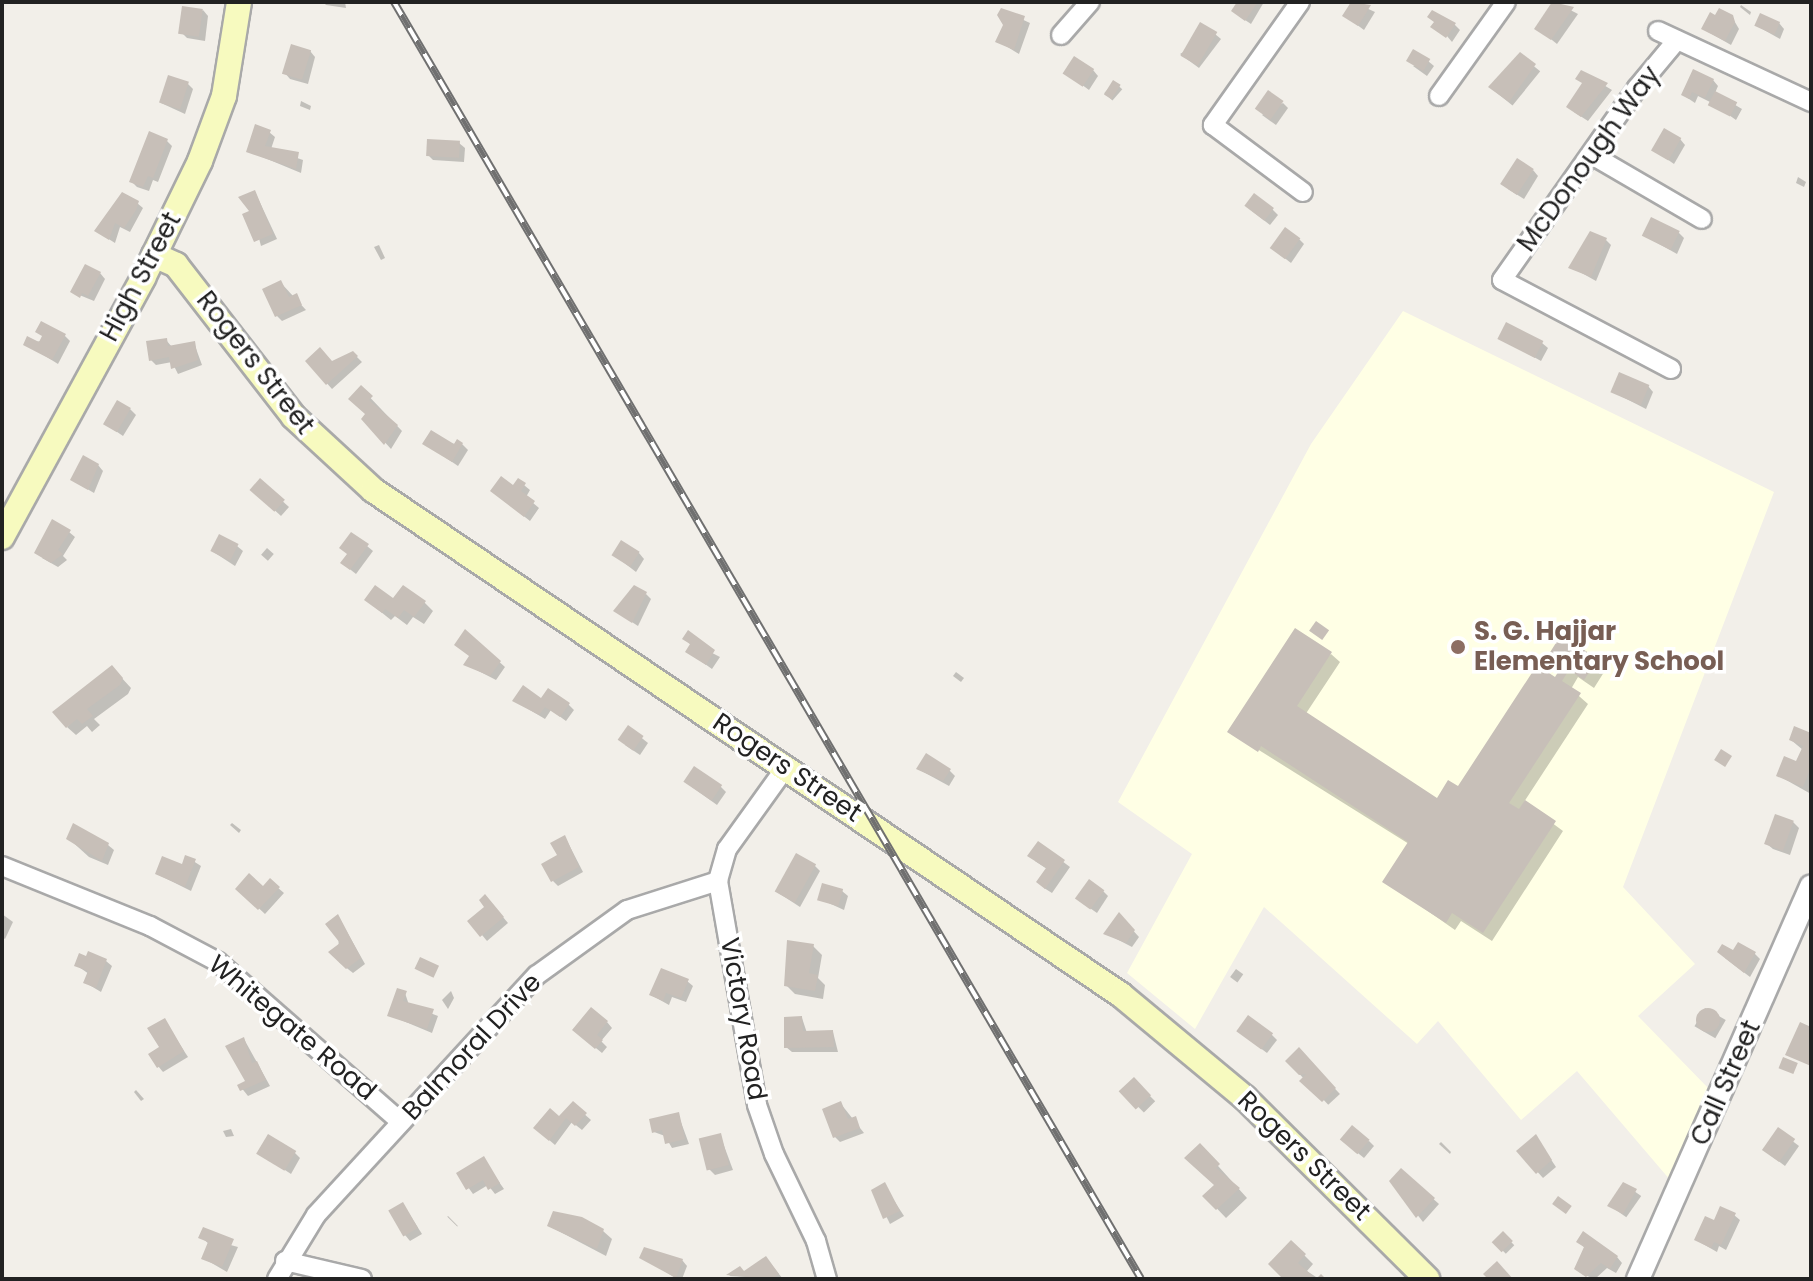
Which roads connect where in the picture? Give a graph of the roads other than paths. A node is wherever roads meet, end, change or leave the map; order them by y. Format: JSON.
{"nodes":[{"id":1,"x":239,"y":2,"type":"edge"},
{"id":2,"x":1090,"y":2,"type":"edge"},
{"id":3,"x":1300,"y":2,"type":"edge"},
{"id":4,"x":1506,"y":2,"type":"edge"},
{"id":5,"x":1658,"y":31,"type":"dead end"},
{"id":6,"x":1061,"y":35,"type":"dead end"},
{"id":7,"x":1677,"y":40,"type":"junction"},
{"id":8,"x":1439,"y":96,"type":"dead end"},
{"id":9,"x":1811,"y":102,"type":"edge"},
{"id":10,"x":1592,"y":155,"type":"junction"},
{"id":11,"x":1303,"y":192,"type":"dead end"},
{"id":12,"x":1702,"y":219,"type":"dead end"},
{"id":13,"x":154,"y":255,"type":"junction"},
{"id":14,"x":1671,"y":369,"type":"dead end"},
{"id":15,"x":2,"y":537,"type":"edge"},
{"id":16,"x":786,"y":767,"type":"junction"},
{"id":17,"x":2,"y":866,"type":"edge"},
{"id":18,"x":718,"y":881,"type":"junction"},
{"id":19,"x":1811,"y":886,"type":"edge"},
{"id":20,"x":401,"y":1122,"type":"junction"},
{"id":21,"x":285,"y":1261,"type":"junction"},
{"id":22,"x":277,"y":1279,"type":"edge"},
{"id":23,"x":362,"y":1279,"type":"edge"},
{"id":24,"x":827,"y":1279,"type":"edge"},
{"id":25,"x":1427,"y":1279,"type":"edge"},
{"id":26,"x":1638,"y":1279,"type":"edge"}],
"edges":[{"from":1,"to":13,"type":"main road","name":"High Street"},
{"from":2,"to":6,"type":"street"},
{"from":3,"to":11,"type":"street"},
{"from":4,"to":8,"type":"street"},
{"from":5,"to":7,"type":"street"},
{"from":7,"to":9,"type":"street"},
{"from":7,"to":10,"type":"street","name":"McDonough Way"},
{"from":10,"to":12,"type":"street"},
{"from":10,"to":14,"type":"street","name":"McDonough Way"},
{"from":13,"to":15,"type":"main road","name":"High Street"},
{"from":13,"to":16,"type":"main road","name":"Rogers Street"},
{"from":16,"to":18,"type":"street","name":"Victory Road"},
{"from":16,"to":25,"type":"main road","name":"Rogers Street"},
{"from":17,"to":20,"type":"street","name":"Whitegate Road"},
{"from":18,"to":20,"type":"street","name":"Balmoral Drive"},
{"from":18,"to":24,"type":"street","name":"Victory Road"},
{"from":19,"to":26,"type":"street","name":"Call Street"},
{"from":20,"to":21,"type":"street","name":"Balmoral Drive"},
{"from":21,"to":22,"type":"street","name":"Balmoral Drive"},
{"from":21,"to":23,"type":"street"}]}
